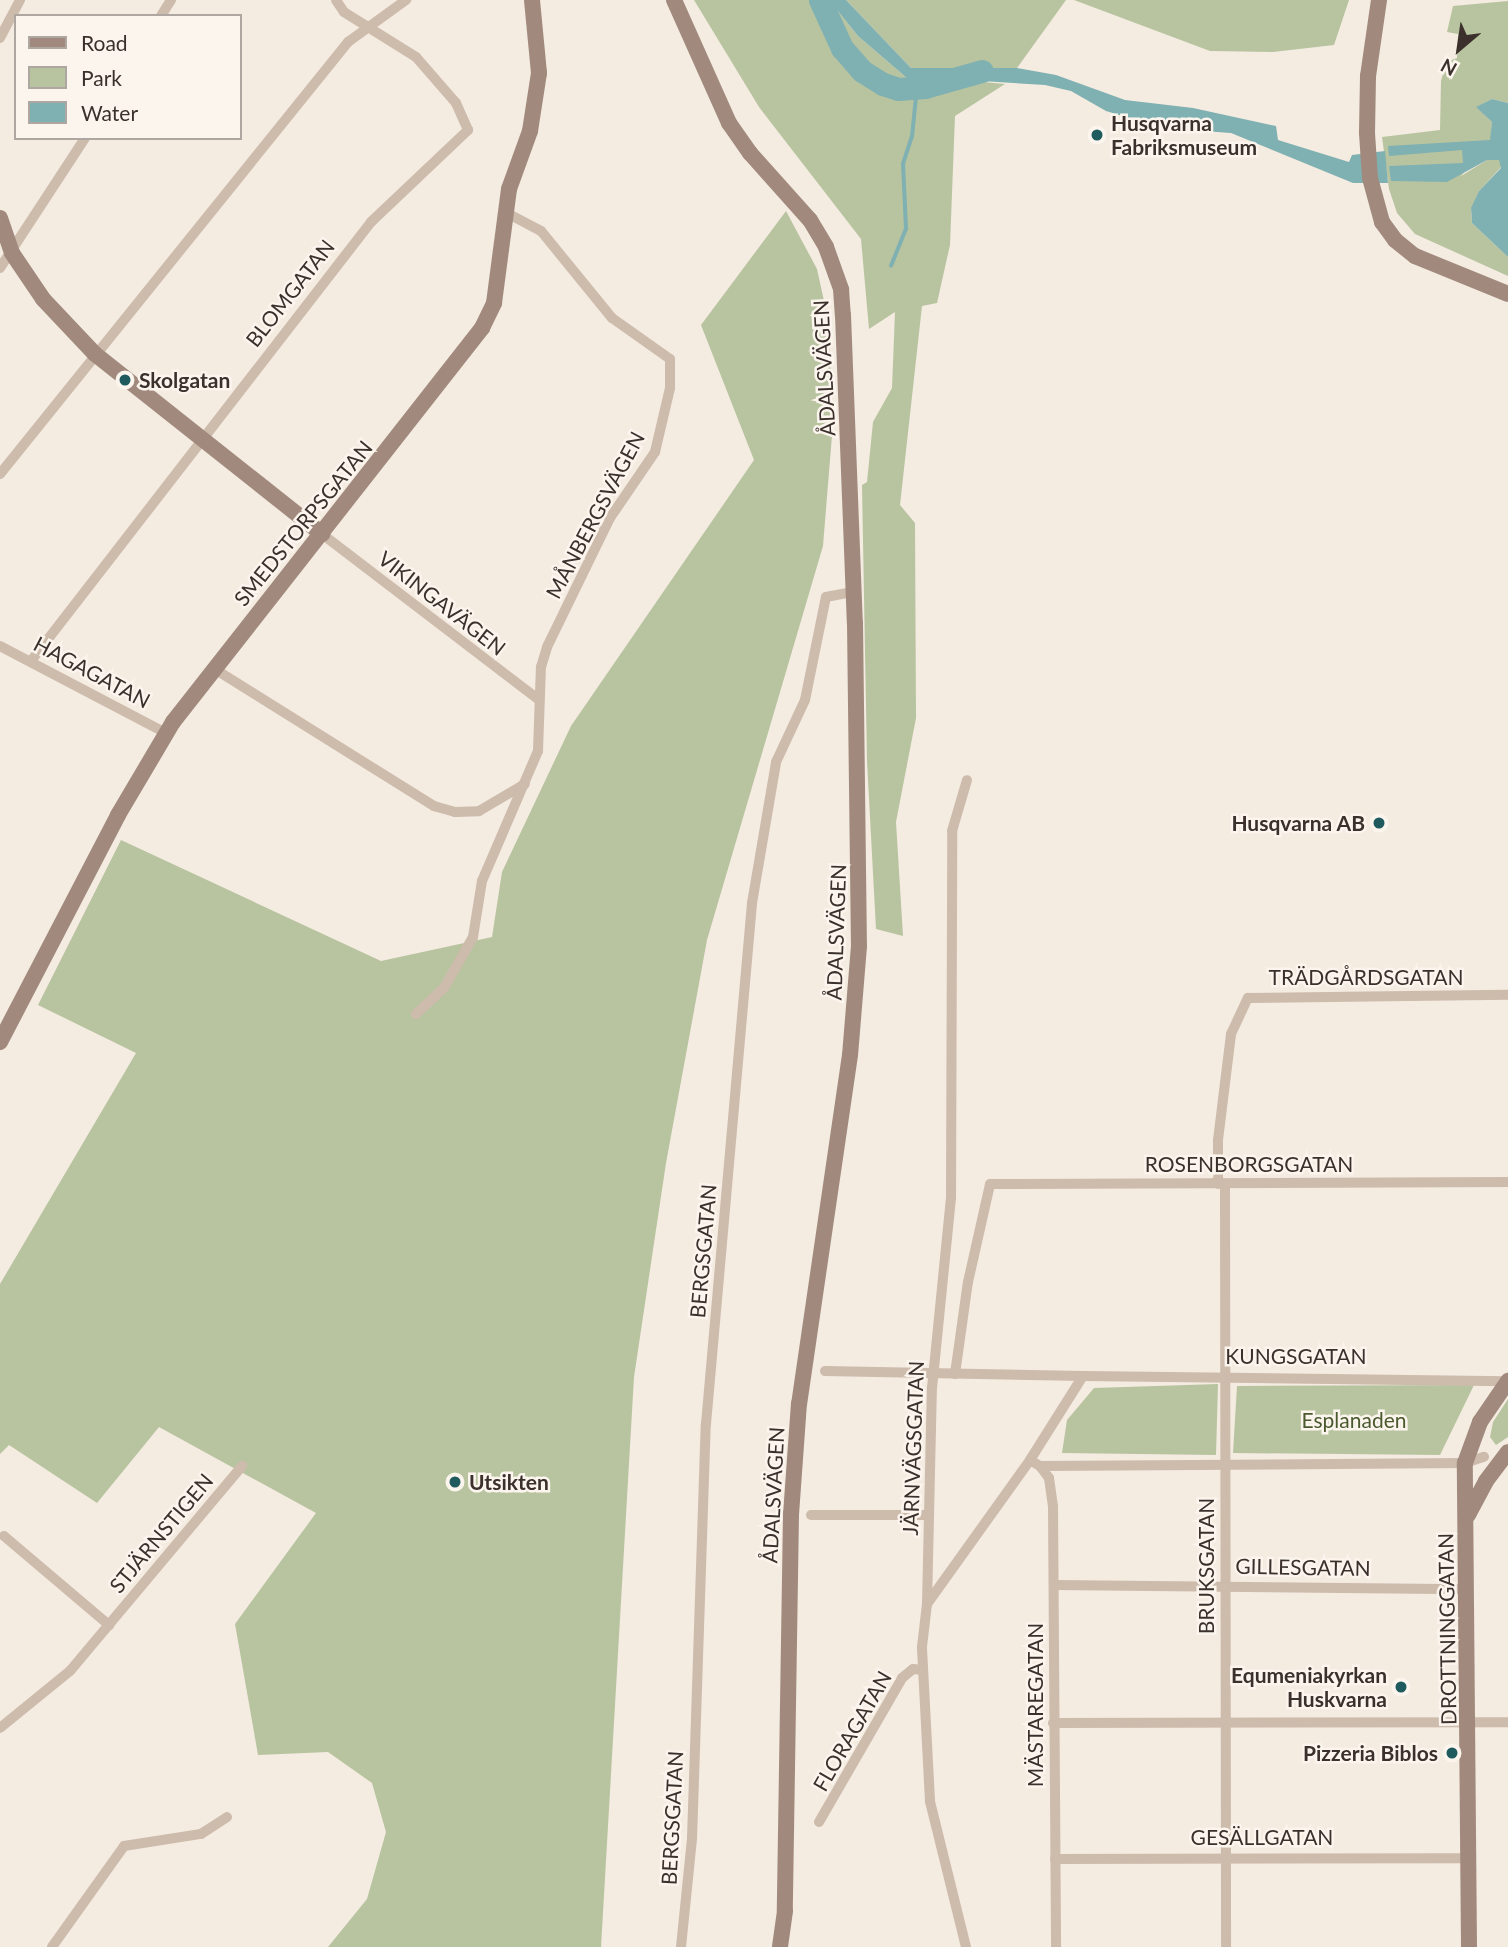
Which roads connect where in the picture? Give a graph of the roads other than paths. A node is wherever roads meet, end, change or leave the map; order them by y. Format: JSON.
{"nodes":[{"id":1,"x":20,"y":0,"type":"edge"},
{"id":2,"x":336,"y":0,"type":"edge"},
{"id":3,"x":406,"y":0,"type":"edge"},
{"id":4,"x":532,"y":0,"type":"edge"},
{"id":5,"x":674,"y":0,"type":"edge"},
{"id":6,"x":1379,"y":0,"type":"edge"},
{"id":7,"x":372,"y":27,"type":"junction"},
{"id":8,"x":0,"y":38,"type":"edge"},
{"id":9,"x":84,"y":140,"type":"edge"},
{"id":10,"x":505,"y":212,"type":"junction"},
{"id":11,"x":0,"y":218,"type":"edge"},
{"id":12,"x":12,"y":253,"type":"junction"},
{"id":13,"x":0,"y":268,"type":"edge"},
{"id":14,"x":1508,"y":293,"type":"edge"},
{"id":15,"x":94,"y":354,"type":"junction"},
{"id":16,"x":200,"y":438,"type":"junction"},
{"id":17,"x":0,"y":474,"type":"edge"},
{"id":18,"x":322,"y":534,"type":"junction"},
{"id":19,"x":852,"y":592,"type":"junction"},
{"id":20,"x":0,"y":646,"type":"edge"},
{"id":21,"x":31,"y":661,"type":"junction"},
{"id":22,"x":213,"y":668,"type":"junction"},
{"id":23,"x":540,"y":700,"type":"junction"},
{"id":24,"x":166,"y":733,"type":"junction"},
{"id":25,"x":967,"y":780,"type":"dead end"},
{"id":26,"x":524,"y":784,"type":"junction"},
{"id":27,"x":1508,"y":995,"type":"edge"},
{"id":28,"x":416,"y":1014,"type":"dead end"},
{"id":29,"x":0,"y":1042,"type":"edge"},
{"id":30,"x":1508,"y":1182,"type":"edge"},
{"id":31,"x":1222,"y":1184,"type":"junction"},
{"id":32,"x":825,"y":1371,"type":"dead end"},
{"id":33,"x":935,"y":1372,"type":"junction"},
{"id":34,"x":954,"y":1374,"type":"junction"},
{"id":35,"x":1083,"y":1376,"type":"junction"},
{"id":36,"x":1225,"y":1377,"type":"junction"},
{"id":37,"x":1508,"y":1381,"type":"edge"},
{"id":38,"x":1473,"y":1442,"type":"junction"},
{"id":39,"x":1506,"y":1455,"type":"edge"},
{"id":40,"x":1485,"y":1457,"type":"junction"},
{"id":41,"x":1225,"y":1461,"type":"junction"},
{"id":42,"x":1035,"y":1463,"type":"junction"},
{"id":43,"x":1465,"y":1463,"type":"junction"},
{"id":44,"x":242,"y":1466,"type":"dead end"},
{"id":45,"x":811,"y":1514,"type":"dead end"},
{"id":46,"x":929,"y":1515,"type":"junction"},
{"id":47,"x":1466,"y":1521,"type":"junction"},
{"id":48,"x":4,"y":1536,"type":"dead end"},
{"id":49,"x":1054,"y":1585,"type":"junction"},
{"id":50,"x":1226,"y":1585,"type":"junction"},
{"id":51,"x":1467,"y":1588,"type":"junction"},
{"id":52,"x":928,"y":1604,"type":"junction"},
{"id":53,"x":109,"y":1625,"type":"junction"},
{"id":54,"x":923,"y":1670,"type":"junction"},
{"id":55,"x":1226,"y":1721,"type":"junction"},
{"id":56,"x":1469,"y":1722,"type":"junction"},
{"id":57,"x":1508,"y":1722,"type":"edge"},
{"id":58,"x":1054,"y":1723,"type":"junction"},
{"id":59,"x":0,"y":1728,"type":"edge"},
{"id":60,"x":226,"y":1816,"type":"dead end"},
{"id":61,"x":820,"y":1822,"type":"dead end"},
{"id":62,"x":1225,"y":1855,"type":"junction"},
{"id":63,"x":1469,"y":1858,"type":"junction"},
{"id":64,"x":1055,"y":1859,"type":"junction"},
{"id":65,"x":52,"y":1947,"type":"edge"},
{"id":66,"x":681,"y":1947,"type":"edge"},
{"id":67,"x":779,"y":1947,"type":"edge"},
{"id":68,"x":966,"y":1947,"type":"edge"},
{"id":69,"x":1056,"y":1947,"type":"edge"},
{"id":70,"x":1226,"y":1947,"type":"edge"},
{"id":71,"x":1469,"y":1947,"type":"edge"}],
"edges":[{"from":1,"to":8,"type":"street"},
{"from":2,"to":7,"type":"street"},
{"from":3,"to":7,"type":"street"},
{"from":4,"to":10,"type":"street","name":"SMEDSTORPSGATAN"},
{"from":5,"to":19,"type":"street","name":"ÅDALSVÄGEN"},
{"from":6,"to":14,"type":"street"},
{"from":7,"to":15,"type":"street"},
{"from":7,"to":16,"type":"street","name":"BLOMGATAN"},
{"from":9,"to":12,"type":"street"},
{"from":10,"to":18,"type":"street","name":"SMEDSTORPSGATAN"},
{"from":10,"to":23,"type":"street","name":"MÅNBERGSVÄGEN"},
{"from":11,"to":12,"type":"street"},
{"from":12,"to":13,"type":"street"},
{"from":12,"to":15,"type":"street"},
{"from":15,"to":16,"type":"street"},
{"from":15,"to":17,"type":"street"},
{"from":16,"to":18,"type":"street"},
{"from":16,"to":21,"type":"street","name":"BLOMGATAN"},
{"from":18,"to":22,"type":"street","name":"SMEDSTORPSGATAN"},
{"from":18,"to":23,"type":"street","name":"VIKINGAVÄGEN"},
{"from":19,"to":66,"type":"street","name":"BERGSGATAN"},
{"from":19,"to":67,"type":"street","name":"ÅDALSVÄGEN"},
{"from":20,"to":21,"type":"street","name":"HAGAGATAN"},
{"from":21,"to":24,"type":"street","name":"HAGAGATAN"},
{"from":22,"to":24,"type":"street","name":"SMEDSTORPSGATAN"},
{"from":22,"to":26,"type":"street"},
{"from":23,"to":26,"type":"street","name":"MÅNBERGSVÄGEN"},
{"from":24,"to":29,"type":"street","name":"SMEDSTORPSGATAN"},
{"from":25,"to":33,"type":"street","name":"JÄRNVÄGSGATAN"},
{"from":26,"to":28,"type":"street","name":"MÅNBERGSVÄGEN"},
{"from":27,"to":31,"type":"street","name":"TRÄDGÅRDSGATAN"},
{"from":30,"to":31,"type":"street","name":"ROSENBORGSGATAN"},
{"from":31,"to":34,"type":"street","name":"ROSENBORGSGATAN"},
{"from":31,"to":36,"type":"street","name":"BRUKSGATAN"},
{"from":32,"to":33,"type":"street","name":"KUNGSGATAN"},
{"from":33,"to":34,"type":"street","name":"KUNGSGATAN"},
{"from":33,"to":46,"type":"street","name":"JÄRNVÄGSGATAN"},
{"from":34,"to":35,"type":"street","name":"KUNGSGATAN"},
{"from":35,"to":36,"type":"street","name":"KUNGSGATAN"},
{"from":35,"to":42,"type":"street"},
{"from":36,"to":37,"type":"street","name":"KUNGSGATAN"},
{"from":36,"to":41,"type":"street","name":"BRUKSGATAN"},
{"from":37,"to":38,"type":"street","name":"DROTTNINGGATAN"},
{"from":38,"to":40,"type":"street"},
{"from":38,"to":43,"type":"street","name":"DROTTNINGGATAN"},
{"from":39,"to":40,"type":"street"},
{"from":39,"to":47,"type":"street","name":"DROTTNINGGATAN"},
{"from":40,"to":43,"type":"street"},
{"from":41,"to":42,"type":"street"},
{"from":41,"to":43,"type":"street"},
{"from":41,"to":50,"type":"street","name":"BRUKSGATAN"},
{"from":42,"to":49,"type":"street","name":"MÄSTAREGATAN"},
{"from":42,"to":52,"type":"street"},
{"from":43,"to":47,"type":"street","name":"DROTTNINGGATAN"},
{"from":44,"to":53,"type":"street","name":"STJÄRNSTIGEN"},
{"from":45,"to":46,"type":"street"},
{"from":46,"to":52,"type":"street","name":"JÄRNVÄGSGATAN"},
{"from":47,"to":51,"type":"street","name":"DROTTNINGGATAN"},
{"from":48,"to":53,"type":"street","name":"STJÄRNSTIGEN"},
{"from":49,"to":50,"type":"street","name":"GILLESGATAN"},
{"from":49,"to":58,"type":"street","name":"MÄSTAREGATAN"},
{"from":50,"to":51,"type":"street","name":"GILLESGATAN"},
{"from":50,"to":55,"type":"street","name":"BRUKSGATAN"},
{"from":51,"to":56,"type":"street","name":"DROTTNINGGATAN"},
{"from":52,"to":54,"type":"street","name":"JÄRNVÄGSGATAN"},
{"from":53,"to":59,"type":"street","name":"STJÄRNSTIGEN"},
{"from":54,"to":61,"type":"street","name":"FLORAGATAN"},
{"from":54,"to":68,"type":"street","name":"JÄRNVÄGSGATAN"},
{"from":55,"to":56,"type":"street"},
{"from":55,"to":58,"type":"street"},
{"from":55,"to":62,"type":"street","name":"BRUKSGATAN"},
{"from":56,"to":57,"type":"street"},
{"from":56,"to":63,"type":"street","name":"DROTTNINGGATAN"},
{"from":58,"to":64,"type":"street","name":"MÄSTAREGATAN"},
{"from":60,"to":65,"type":"street"},
{"from":62,"to":63,"type":"street","name":"GESÄLLGATAN"},
{"from":62,"to":64,"type":"street","name":"GESÄLLGATAN"},
{"from":62,"to":70,"type":"street","name":"BRUKSGATAN"},
{"from":63,"to":71,"type":"street","name":"DROTTNINGGATAN"},
{"from":64,"to":69,"type":"street","name":"MÄSTAREGATAN"}]}
